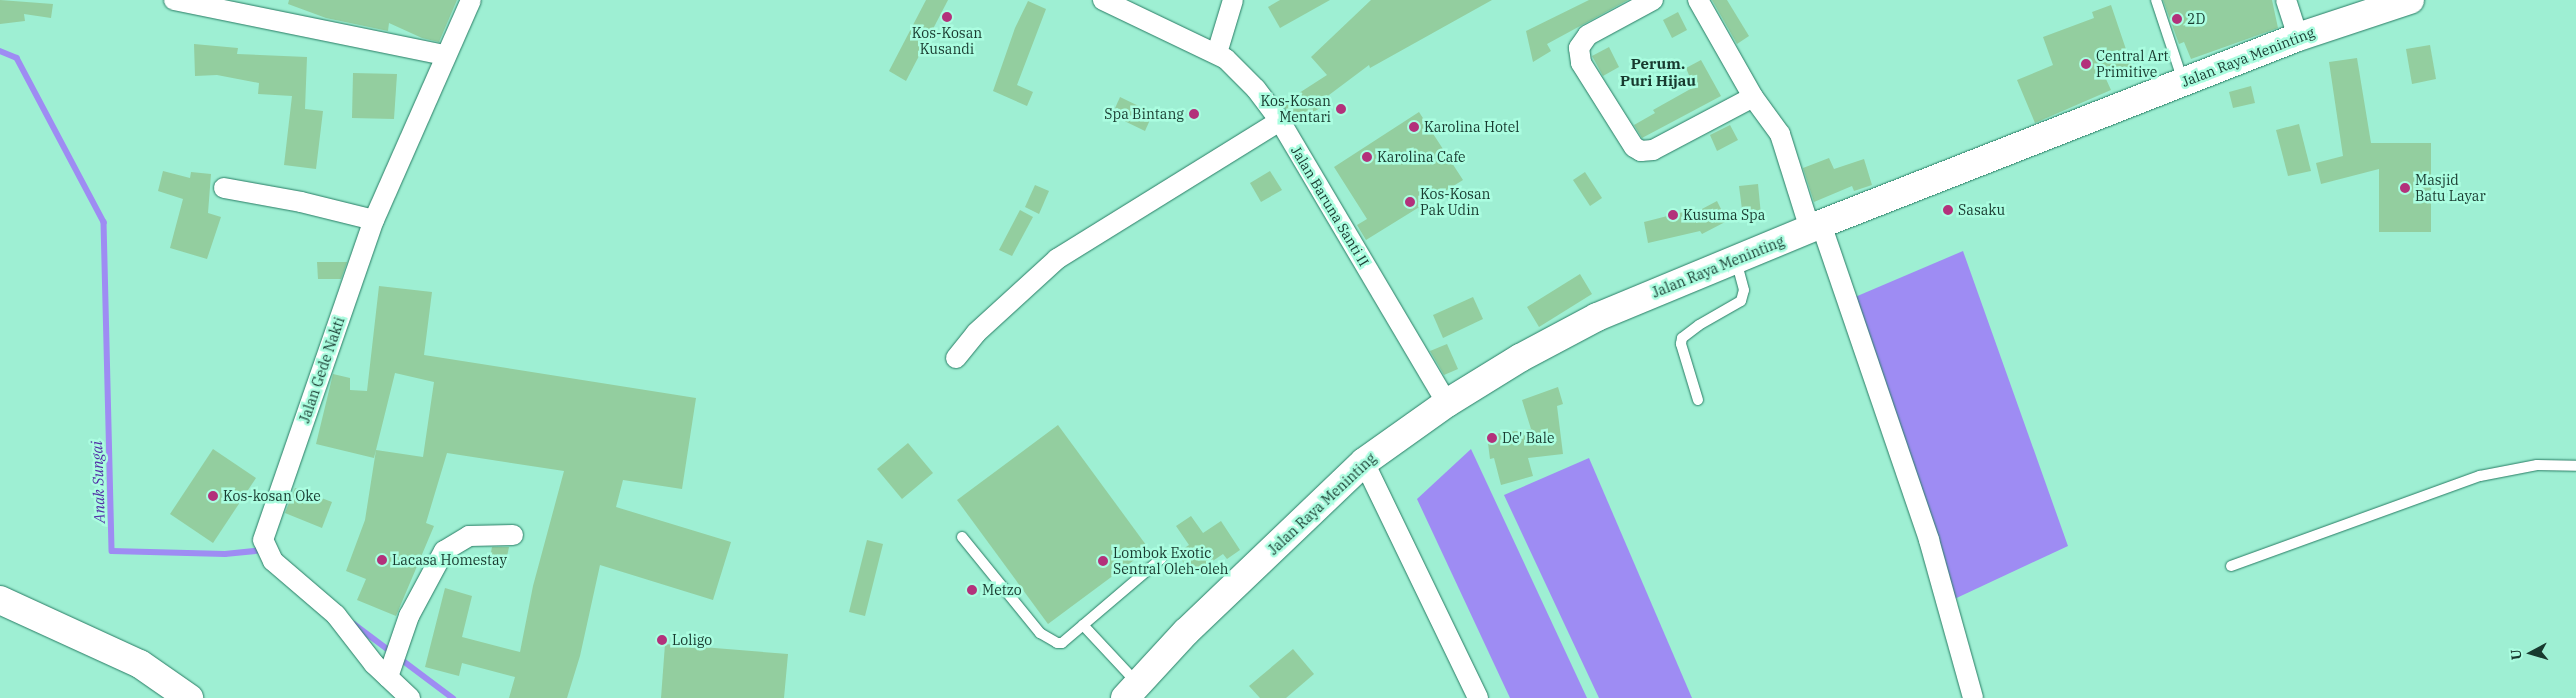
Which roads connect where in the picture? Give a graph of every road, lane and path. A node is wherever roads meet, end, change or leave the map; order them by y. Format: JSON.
{"nodes":[{"id":1,"x":174,"y":0,"type":"edge"},
{"id":2,"x":471,"y":0,"type":"edge"},
{"id":3,"x":1103,"y":0,"type":"edge"},
{"id":4,"x":1233,"y":0,"type":"edge"},
{"id":5,"x":1653,"y":0,"type":"edge"},
{"id":6,"x":1698,"y":0,"type":"edge"},
{"id":7,"x":2156,"y":0,"type":"edge"},
{"id":8,"x":2286,"y":0,"type":"edge"},
{"id":9,"x":2410,"y":0,"type":"edge"},
{"id":10,"x":2298,"y":36,"type":"junction"},
{"id":11,"x":1217,"y":54,"type":"junction"},
{"id":12,"x":445,"y":55,"type":"junction"},
{"id":13,"x":2183,"y":82,"type":"junction"},
{"id":14,"x":1753,"y":97,"type":"junction"},
{"id":15,"x":1280,"y":121,"type":"junction"},
{"id":16,"x":224,"y":188,"type":"dead end"},
{"id":17,"x":374,"y":220,"type":"junction"},
{"id":18,"x":1816,"y":226,"type":"junction"},
{"id":19,"x":1736,"y":260,"type":"junction"},
{"id":20,"x":956,"y":358,"type":"dead end"},
{"id":21,"x":1698,"y":400,"type":"dead end"},
{"id":22,"x":1447,"y":403,"type":"junction"},
{"id":23,"x":1364,"y":462,"type":"junction"},
{"id":24,"x":2576,"y":466,"type":"edge"},
{"id":25,"x":513,"y":535,"type":"dead end"},
{"id":26,"x":962,"y":537,"type":"dead end"},
{"id":27,"x":1162,"y":558,"type":"dead end"},
{"id":28,"x":2231,"y":566,"type":"dead end"},
{"id":29,"x":0,"y":600,"type":"edge"},
{"id":30,"x":1083,"y":625,"type":"junction"},
{"id":31,"x":393,"y":664,"type":"junction"},
{"id":32,"x":1131,"y":691,"type":"edge"},
{"id":33,"x":189,"y":698,"type":"edge"},
{"id":34,"x":410,"y":698,"type":"edge"},
{"id":35,"x":1478,"y":698,"type":"edge"},
{"id":36,"x":1973,"y":698,"type":"edge"}],
"edges":[{"from":1,"to":12,"type":"street"},
{"from":2,"to":12,"type":"street","name":"Jalan Gede Nakti"},
{"from":3,"to":11,"type":"street","name":"Jalan Baruna Santi II"},
{"from":4,"to":11,"type":"street"},
{"from":5,"to":14,"type":"street"},
{"from":6,"to":14,"type":"street"},
{"from":7,"to":13,"type":"lane"},
{"from":8,"to":10,"type":"street"},
{"from":9,"to":10,"type":"main road","name":"Jalan Raya Meninting"},
{"from":10,"to":13,"type":"main road","name":"Jalan Raya Meninting"},
{"from":11,"to":15,"type":"street","name":"Jalan Baruna Santi II"},
{"from":12,"to":17,"type":"street","name":"Jalan Gede Nakti"},
{"from":13,"to":18,"type":"main road","name":"Jalan Raya Meninting"},
{"from":14,"to":18,"type":"street"},
{"from":15,"to":20,"type":"street"},
{"from":15,"to":22,"type":"street","name":"Jalan Baruna Santi II"},
{"from":16,"to":17,"type":"street"},
{"from":17,"to":31,"type":"street","name":"Jalan Gede Nakti"},
{"from":18,"to":19,"type":"main road","name":"Jalan Raya Meninting"},
{"from":18,"to":36,"type":"street"},
{"from":19,"to":21,"type":"lane"},
{"from":19,"to":22,"type":"main road","name":"Jalan Raya Meninting"},
{"from":22,"to":23,"type":"main road","name":"Jalan Raya Meninting"},
{"from":23,"to":32,"type":"main road","name":"Jalan Raya Meninting"},
{"from":23,"to":35,"type":"street"},
{"from":24,"to":28,"type":"lane"},
{"from":25,"to":31,"type":"street"},
{"from":26,"to":30,"type":"lane"},
{"from":27,"to":30,"type":"lane"},
{"from":29,"to":33,"type":"main road"},
{"from":30,"to":32,"type":"lane"},
{"from":31,"to":34,"type":"street","name":"Jalan Gede Nakti"}]}
